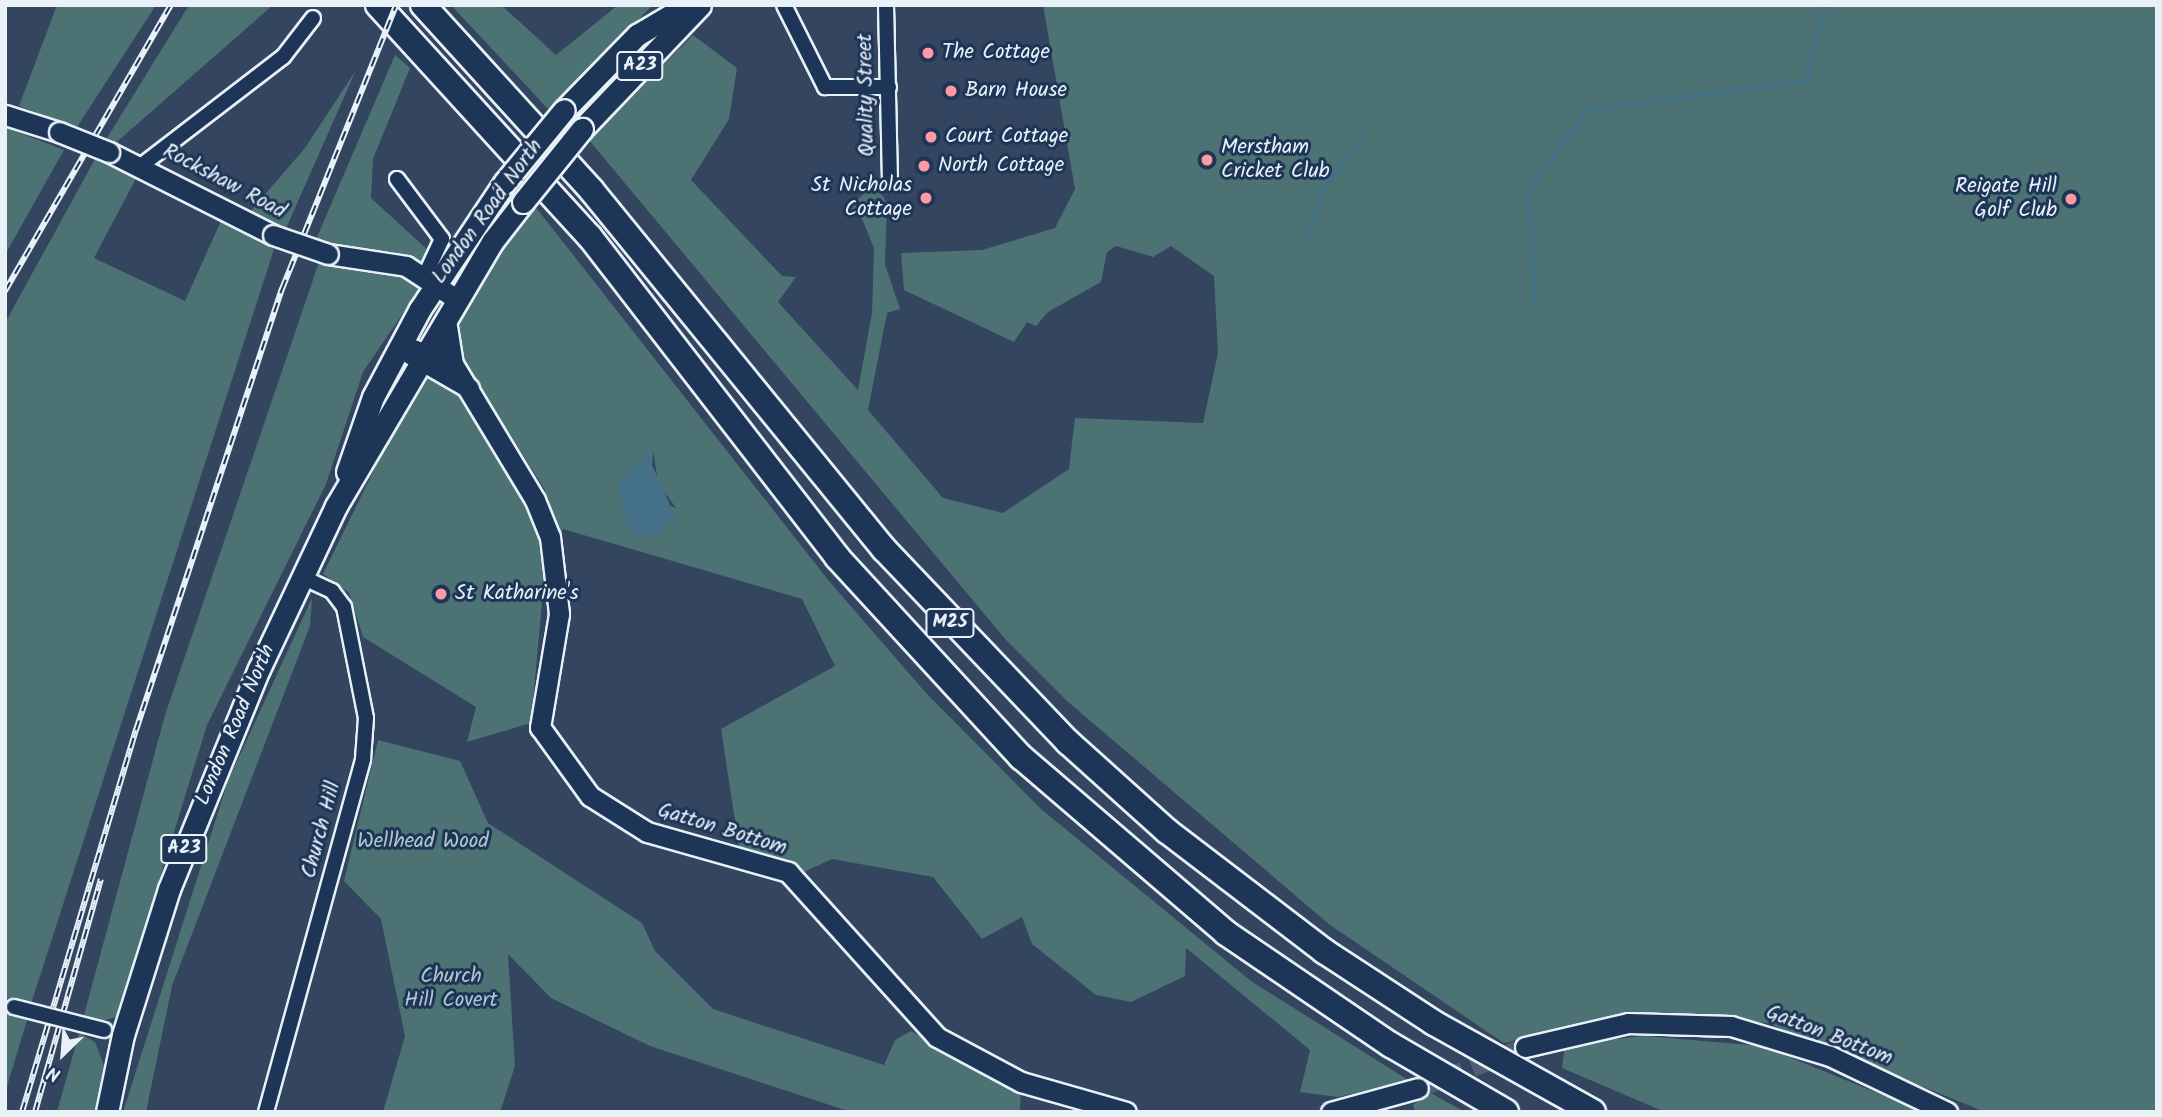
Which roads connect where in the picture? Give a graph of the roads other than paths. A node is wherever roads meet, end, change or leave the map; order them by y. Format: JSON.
{"nodes":[{"id":1,"x":378,"y":5,"type":"edge"},
{"id":2,"x":424,"y":5,"type":"edge"},
{"id":3,"x":688,"y":5,"type":"edge"},
{"id":4,"x":700,"y":5,"type":"edge"},
{"id":5,"x":784,"y":5,"type":"edge"},
{"id":6,"x":886,"y":5,"type":"edge"},
{"id":7,"x":313,"y":18,"type":"dead end"},
{"id":8,"x":889,"y":87,"type":"junction"},
{"id":9,"x":5,"y":115,"type":"edge"},
{"id":10,"x":142,"y":165,"type":"junction"},
{"id":11,"x":397,"y":179,"type":"dead end"},
{"id":12,"x":890,"y":183,"type":"dead end"},
{"id":13,"x":431,"y":279,"type":"junction"},
{"id":14,"x":458,"y":300,"type":"junction"},
{"id":15,"x":446,"y":320,"type":"junction"},
{"id":16,"x":402,"y":345,"type":"junction"},
{"id":17,"x":424,"y":358,"type":"junction"},
{"id":18,"x":453,"y":364,"type":"junction"},
{"id":19,"x":469,"y":388,"type":"junction"},
{"id":20,"x":336,"y":506,"type":"junction"},
{"id":21,"x":302,"y":577,"type":"junction"},
{"id":22,"x":9,"y":1006,"type":"edge"},
{"id":23,"x":113,"y":1032,"type":"junction"},
{"id":24,"x":1525,"y":1047,"type":"tunnel mouth"},
{"id":25,"x":1418,"y":1088,"type":"tunnel mouth"},
{"id":26,"x":107,"y":1112,"type":"edge"},
{"id":27,"x":265,"y":1112,"type":"edge"},
{"id":28,"x":1126,"y":1112,"type":"edge"},
{"id":29,"x":1331,"y":1112,"type":"edge"},
{"id":30,"x":1506,"y":1112,"type":"edge"},
{"id":31,"x":1592,"y":1112,"type":"edge"},
{"id":32,"x":1947,"y":1112,"type":"edge"}],
"edges":[{"from":1,"to":30,"type":"highway","number":"M25"},
{"from":2,"to":31,"type":"highway","number":"M25"},
{"from":3,"to":13,"type":"main road","name":"London Road North","number":"A23","bridge":true},
{"from":4,"to":14,"type":"main road","name":"London Road North","number":"A23","bridge":true},
{"from":5,"to":8,"type":"street"},
{"from":6,"to":8,"type":"street","name":"Quality Street"},
{"from":7,"to":10,"type":"street"},
{"from":8,"to":12,"type":"street","name":"Quality Street"},
{"from":9,"to":10,"type":"street","name":"Rockshaw Road","bridge":true},
{"from":10,"to":13,"type":"street","name":"Rockshaw Road","bridge":true},
{"from":11,"to":13,"type":"street"},
{"from":13,"to":14,"type":"street","name":"Rockshaw Road"},
{"from":13,"to":16,"type":"main road","name":"London Road North","number":"A23"},
{"from":14,"to":15,"type":"main road","name":"London Road North","number":"A23"},
{"from":15,"to":17,"type":"main road","name":"London Road North","number":"A23"},
{"from":15,"to":18,"type":"street"},
{"from":16,"to":17,"type":"street","name":"Gatton Bottom"},
{"from":16,"to":20,"type":"main road","name":"London Road North","number":"A23"},
{"from":17,"to":18,"type":"street","name":"Gatton Bottom"},
{"from":17,"to":19,"type":"street","name":"Gatton Bottom"},
{"from":17,"to":20,"type":"main road","name":"London Road North","number":"A23"},
{"from":18,"to":19,"type":"street","name":"Gatton Bottom"},
{"from":19,"to":28,"type":"street","name":"Gatton Bottom"},
{"from":20,"to":21,"type":"main road","name":"London Road North","number":"A23"},
{"from":21,"to":23,"type":"main road","name":"London Road North","number":"A23"},
{"from":21,"to":27,"type":"street","name":"Church Hill"},
{"from":22,"to":23,"type":"street","bridge":true},
{"from":23,"to":26,"type":"main road","name":"London Road North","number":"A23"},
{"from":24,"to":32,"type":"street","name":"Gatton Bottom"},
{"from":25,"to":29,"type":"street"}]}
